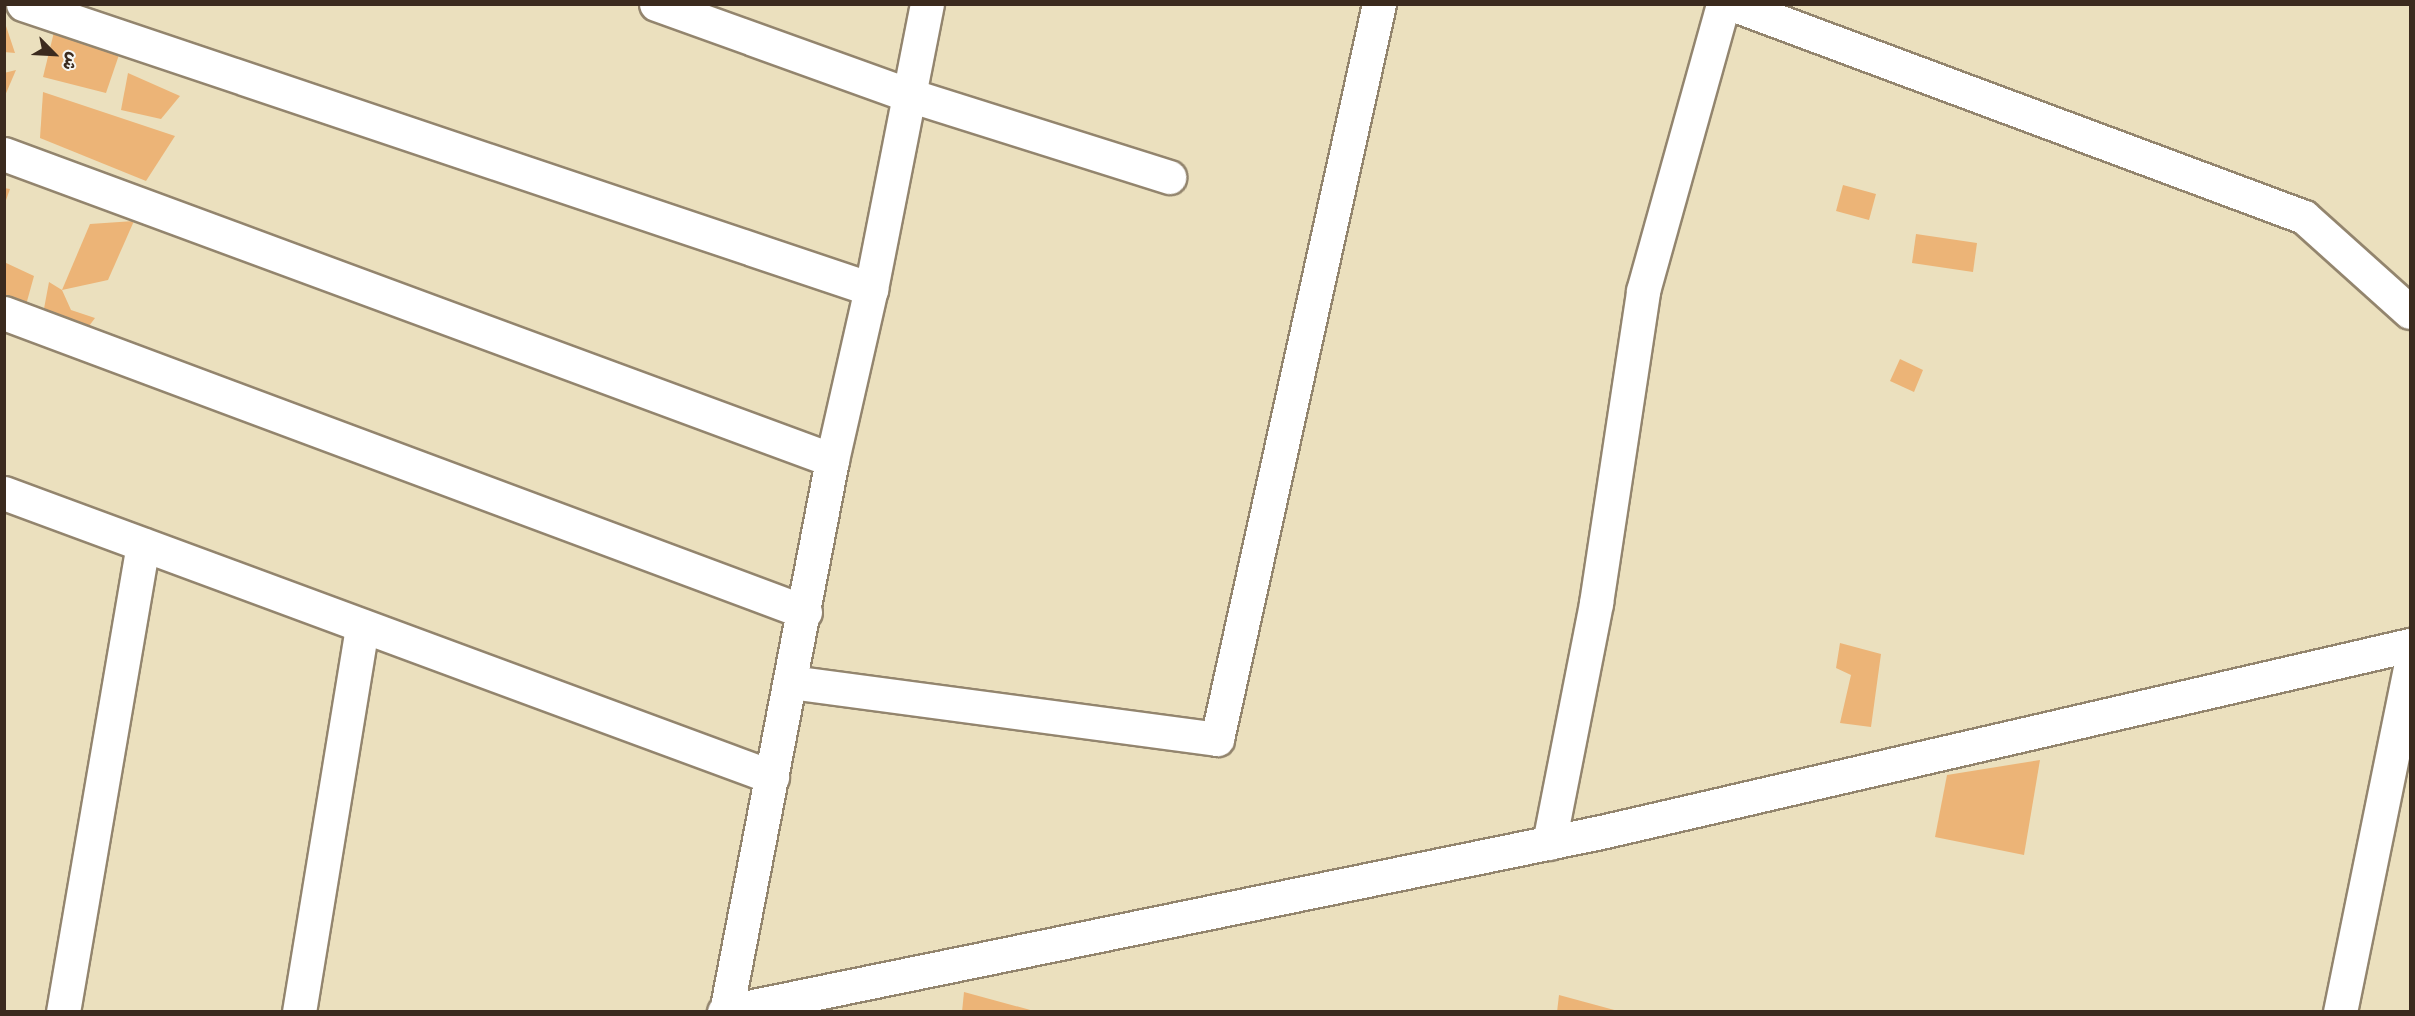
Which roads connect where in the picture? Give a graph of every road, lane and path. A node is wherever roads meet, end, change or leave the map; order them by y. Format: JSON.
{"nodes":[{"id":1,"x":23,"y":4,"type":"edge"},
{"id":2,"x":656,"y":4,"type":"edge"},
{"id":3,"x":927,"y":4,"type":"edge"},
{"id":4,"x":1379,"y":4,"type":"edge"},
{"id":5,"x":1723,"y":4,"type":"edge"},
{"id":6,"x":1731,"y":4,"type":"edge"},
{"id":7,"x":909,"y":94,"type":"junction"},
{"id":8,"x":4,"y":154,"type":"edge"},
{"id":9,"x":1169,"y":177,"type":"dead end"},
{"id":10,"x":871,"y":289,"type":"junction"},
{"id":11,"x":2410,"y":312,"type":"edge"},
{"id":12,"x":4,"y":313,"type":"edge"},
{"id":13,"x":832,"y":460,"type":"junction"},
{"id":14,"x":4,"y":493,"type":"edge"},
{"id":15,"x":143,"y":545,"type":"junction"},
{"id":16,"x":805,"y":612,"type":"junction"},
{"id":17,"x":362,"y":626,"type":"junction"},
{"id":18,"x":2410,"y":645,"type":"edge"},
{"id":19,"x":2410,"y":669,"type":"edge"},
{"id":20,"x":791,"y":682,"type":"junction"},
{"id":21,"x":772,"y":777,"type":"junction"},
{"id":22,"x":1549,"y":843,"type":"junction"},
{"id":23,"x":63,"y":1011,"type":"edge"},
{"id":24,"x":299,"y":1011,"type":"edge"},
{"id":25,"x":725,"y":1011,"type":"edge"},
{"id":26,"x":2340,"y":1011,"type":"edge"}],
"edges":[{"from":1,"to":10,"type":"street"},
{"from":2,"to":7,"type":"street"},
{"from":3,"to":7,"type":"street"},
{"from":4,"to":20,"type":"street"},
{"from":5,"to":22,"type":"street"},
{"from":6,"to":11,"type":"street"},
{"from":7,"to":9,"type":"street"},
{"from":7,"to":10,"type":"street"},
{"from":8,"to":13,"type":"street"},
{"from":10,"to":13,"type":"street"},
{"from":12,"to":16,"type":"street"},
{"from":13,"to":16,"type":"street"},
{"from":14,"to":15,"type":"street"},
{"from":15,"to":17,"type":"street"},
{"from":15,"to":23,"type":"street"},
{"from":16,"to":20,"type":"street"},
{"from":17,"to":21,"type":"street"},
{"from":17,"to":24,"type":"street"},
{"from":18,"to":22,"type":"street"},
{"from":19,"to":26,"type":"street"},
{"from":20,"to":21,"type":"street"},
{"from":21,"to":25,"type":"street"},
{"from":22,"to":25,"type":"street"}]}
